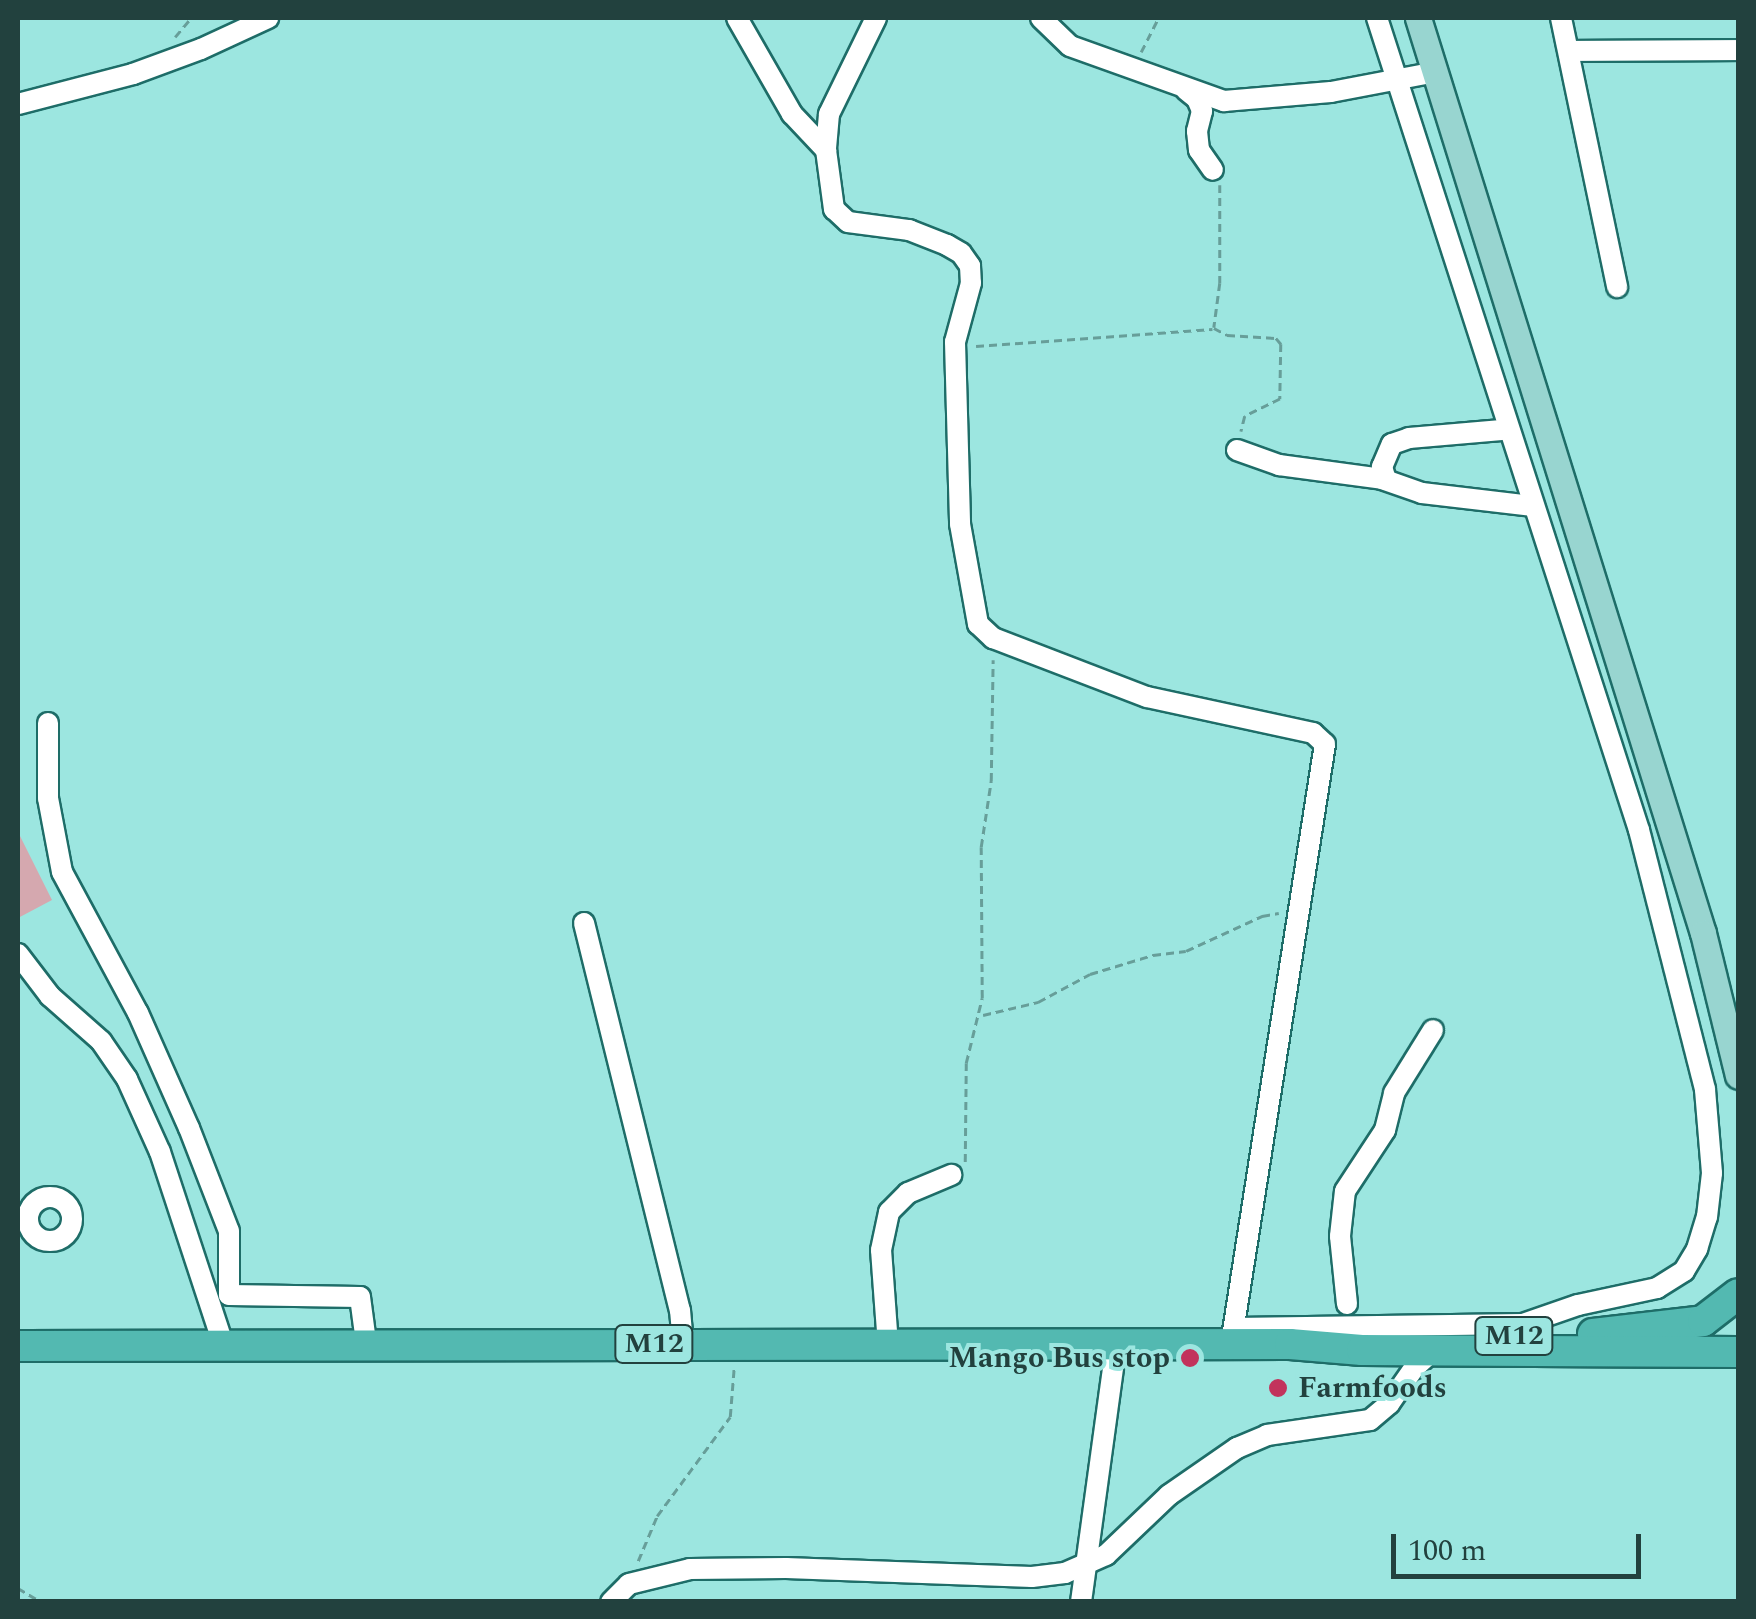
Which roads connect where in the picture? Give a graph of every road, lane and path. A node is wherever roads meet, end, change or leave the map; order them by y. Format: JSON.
{"nodes":[{"id":1,"x":268,"y":18,"type":"edge"},
{"id":2,"x":737,"y":18,"type":"edge"},
{"id":3,"x":876,"y":18,"type":"edge"},
{"id":4,"x":1041,"y":18,"type":"edge"},
{"id":5,"x":1158,"y":18,"type":"edge"},
{"id":6,"x":1377,"y":18,"type":"edge"},
{"id":7,"x":1418,"y":18,"type":"edge"},
{"id":8,"x":1561,"y":18,"type":"edge"},
{"id":9,"x":1738,"y":50,"type":"edge"},
{"id":10,"x":1570,"y":51,"type":"junction"},
{"id":11,"x":1132,"y":71,"type":"junction"},
{"id":12,"x":1436,"y":72,"type":"junction"},
{"id":13,"x":1396,"y":80,"type":"junction"},
{"id":14,"x":1184,"y":88,"type":"junction"},
{"id":15,"x":18,"y":104,"type":"edge"},
{"id":16,"x":826,"y":150,"type":"junction"},
{"id":17,"x":1213,"y":170,"type":"joint"},
{"id":18,"x":1617,"y":287,"type":"dead end"},
{"id":19,"x":1214,"y":328,"type":"junction"},
{"id":20,"x":954,"y":342,"type":"junction"},
{"id":21,"x":1502,"y":430,"type":"dead end"},
{"id":22,"x":1237,"y":450,"type":"joint"},
{"id":23,"x":1386,"y":480,"type":"junction"},
{"id":24,"x":1533,"y":506,"type":"junction"},
{"id":25,"x":993,"y":638,"type":"junction"},
{"id":26,"x":48,"y":723,"type":"dead end"},
{"id":27,"x":1299,"y":898,"type":"junction"},
{"id":28,"x":584,"y":923,"type":"dead end"},
{"id":29,"x":18,"y":954,"type":"edge"},
{"id":30,"x":981,"y":1016,"type":"junction"},
{"id":31,"x":1433,"y":1030,"type":"dead end"},
{"id":32,"x":1738,"y":1076,"type":"edge"},
{"id":33,"x":950,"y":1175,"type":"joint"},
{"id":34,"x":1738,"y":1294,"type":"edge"},
{"id":35,"x":1347,"y":1304,"type":"dead end"},
{"id":36,"x":1738,"y":1334,"type":"edge"},
{"id":37,"x":1233,"y":1336,"type":"junction"},
{"id":38,"x":1570,"y":1336,"type":"junction"},
{"id":39,"x":366,"y":1342,"type":"junction"},
{"id":40,"x":223,"y":1344,"type":"junction"},
{"id":41,"x":682,"y":1344,"type":"junction"},
{"id":42,"x":1116,"y":1344,"type":"junction"},
{"id":43,"x":1290,"y":1344,"type":"junction"},
{"id":44,"x":735,"y":1345,"type":"junction"},
{"id":45,"x":18,"y":1346,"type":"edge"},
{"id":46,"x":888,"y":1346,"type":"junction"},
{"id":47,"x":1434,"y":1350,"type":"junction"},
{"id":48,"x":1738,"y":1352,"type":"edge"},
{"id":49,"x":1088,"y":1564,"type":"junction"},
{"id":50,"x":629,"y":1584,"type":"junction"},
{"id":51,"x":18,"y":1588,"type":"edge"},
{"id":52,"x":42,"y":1602,"type":"edge"},
{"id":53,"x":611,"y":1602,"type":"edge"},
{"id":54,"x":1081,"y":1602,"type":"edge"}],
"edges":[{"from":1,"to":15,"type":"street"},
{"from":2,"to":16,"type":"street"},
{"from":3,"to":16,"type":"street"},
{"from":4,"to":11,"type":"street"},
{"from":5,"to":11,"type":"path"},
{"from":6,"to":13,"type":"street"},
{"from":7,"to":12,"type":"main road"},
{"from":8,"to":10,"type":"street"},
{"from":9,"to":10,"type":"street"},
{"from":10,"to":18,"type":"street"},
{"from":11,"to":14,"type":"street"},
{"from":12,"to":13,"type":"street"},
{"from":12,"to":32,"type":"main road"},
{"from":13,"to":14,"type":"street"},
{"from":13,"to":24,"type":"street"},
{"from":14,"to":17,"type":"street"},
{"from":16,"to":20,"type":"street"},
{"from":17,"to":19,"type":"path"},
{"from":19,"to":20,"type":"path"},
{"from":19,"to":22,"type":"path"},
{"from":20,"to":25,"type":"street"},
{"from":21,"to":23,"type":"street"},
{"from":22,"to":23,"type":"street"},
{"from":23,"to":24,"type":"street"},
{"from":24,"to":37,"type":"street"},
{"from":25,"to":27,"type":"street"},
{"from":25,"to":30,"type":"path"},
{"from":26,"to":39,"type":"street"},
{"from":27,"to":30,"type":"path"},
{"from":27,"to":37,"type":"street"},
{"from":28,"to":41,"type":"street"},
{"from":29,"to":40,"type":"street"},
{"from":30,"to":33,"type":"path"},
{"from":31,"to":35,"type":"street"},
{"from":33,"to":46,"type":"street"},
{"from":34,"to":38,"type":"highway"},
{"from":36,"to":38,"type":"highway","number":"M12"},
{"from":37,"to":42,"type":"highway","number":"M12"},
{"from":37,"to":43,"type":"highway","number":"M12"},
{"from":38,"to":43,"type":"highway","number":"M12"},
{"from":39,"to":40,"type":"highway","number":"M12"},
{"from":39,"to":41,"type":"highway","number":"M12"},
{"from":40,"to":45,"type":"highway","number":"M12"},
{"from":41,"to":44,"type":"highway","number":"M12"},
{"from":42,"to":46,"type":"highway","number":"M12"},
{"from":42,"to":49,"type":"street"},
{"from":43,"to":47,"type":"highway","number":"M12"},
{"from":44,"to":46,"type":"highway","number":"M12"},
{"from":44,"to":50,"type":"path"},
{"from":47,"to":48,"type":"highway","number":"M12"},
{"from":47,"to":49,"type":"street"},
{"from":49,"to":50,"type":"street"},
{"from":49,"to":54,"type":"street"},
{"from":50,"to":53,"type":"street"},
{"from":51,"to":52,"type":"path"}]}
